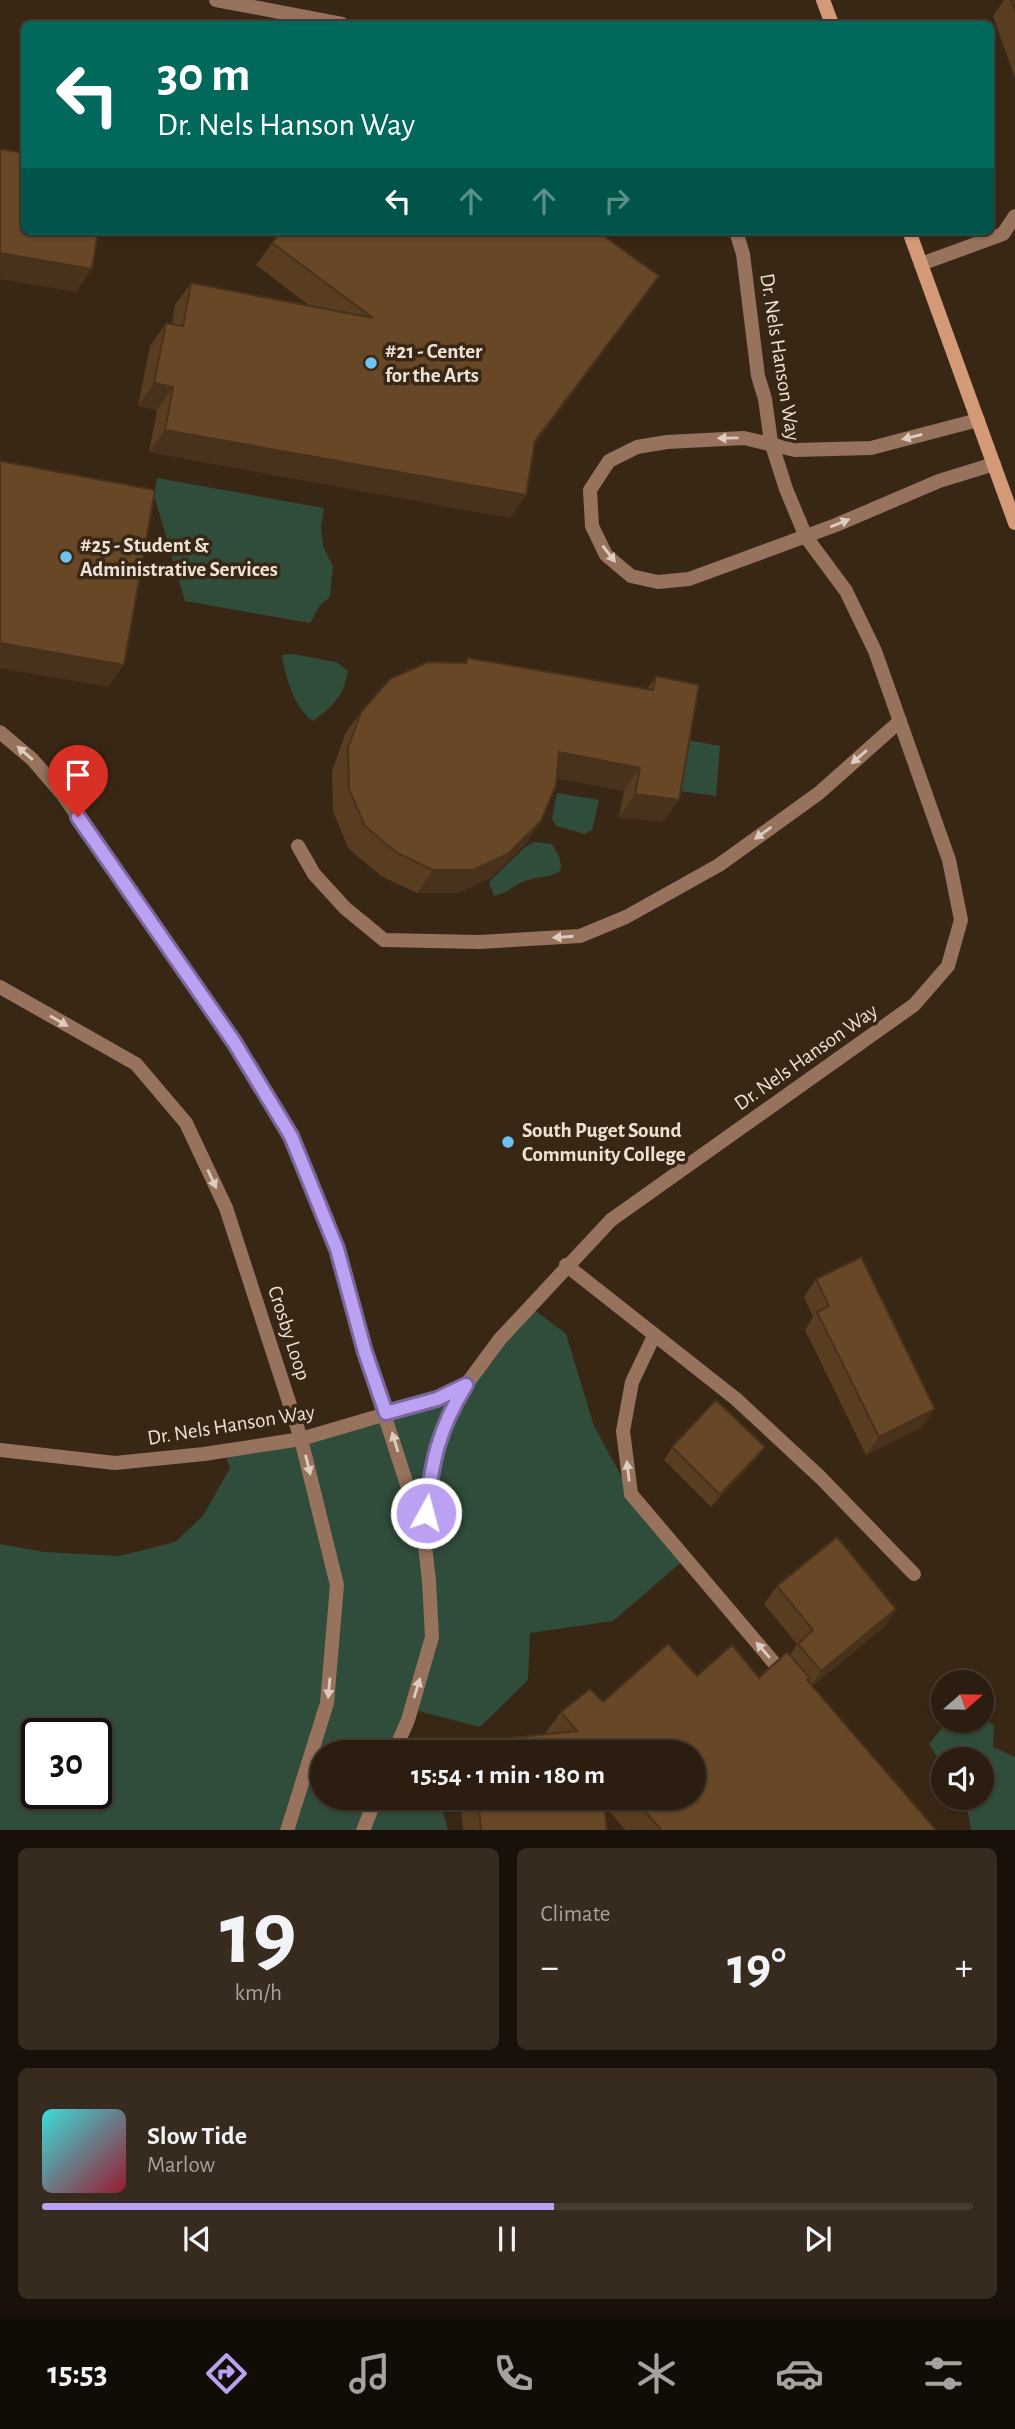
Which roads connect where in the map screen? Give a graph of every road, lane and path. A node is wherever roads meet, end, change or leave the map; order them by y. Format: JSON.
{"nodes":[{"id":1,"x":216,"y":0,"type":"edge"},
{"id":2,"x":823,"y":0,"type":"edge"},
{"id":3,"x":326,"y":21,"type":"edge"},
{"id":4,"x":831,"y":21,"type":"edge"},
{"id":5,"x":1015,"y":216,"type":"edge"},
{"id":6,"x":737,"y":235,"type":"edge"},
{"id":7,"x":910,"y":235,"type":"edge"},
{"id":8,"x":921,"y":264,"type":"junction"},
{"id":9,"x":978,"y":420,"type":"junction"},
{"id":10,"x":771,"y":442,"type":"junction"},
{"id":11,"x":994,"y":464,"type":"junction"},
{"id":12,"x":1015,"y":523,"type":"edge"},
{"id":13,"x":806,"y":537,"type":"junction"},
{"id":14,"x":900,"y":721,"type":"junction"},
{"id":15,"x":0,"y":732,"type":"edge"},
{"id":16,"x":298,"y":846,"type":"dead end"},
{"id":17,"x":0,"y":987,"type":"edge"},
{"id":18,"x":566,"y":1265,"type":"junction"},
{"id":19,"x":654,"y":1336,"type":"junction"},
{"id":20,"x":466,"y":1385,"type":"junction"},
{"id":21,"x":386,"y":1413,"type":"junction"},
{"id":22,"x":301,"y":1438,"type":"junction"},
{"id":23,"x":0,"y":1450,"type":"edge"},
{"id":24,"x":424,"y":1537,"type":"junction"},
{"id":25,"x":914,"y":1574,"type":"dead end"},
{"id":26,"x":796,"y":1688,"type":"edge"},
{"id":27,"x":399,"y":1740,"type":"edge"},
{"id":28,"x":371,"y":1810,"type":"edge"},
{"id":29,"x":287,"y":1830,"type":"edge"},
{"id":30,"x":363,"y":1830,"type":"edge"}],
"edges":[{"from":1,"to":3,"type":"street"},
{"from":2,"to":4,"type":"street"},
{"from":5,"to":8,"type":"street"},
{"from":6,"to":10,"type":"street","name":"Dr. Nels Hanson Way"},
{"from":7,"to":8,"type":"street"},
{"from":8,"to":9,"type":"street"},
{"from":9,"to":10,"type":"street","one_way":true},
{"from":9,"to":11,"type":"street"},
{"from":10,"to":13,"type":"street","name":"Dr. Nels Hanson Way"},
{"from":10,"to":13,"type":"street","one_way":true},
{"from":11,"to":12,"type":"street"},
{"from":13,"to":11,"type":"street","one_way":true},
{"from":13,"to":14,"type":"street","name":"Dr. Nels Hanson Way"},
{"from":14,"to":16,"type":"street","one_way":true},
{"from":14,"to":18,"type":"street","name":"Dr. Nels Hanson Way"},
{"from":21,"to":15,"type":"street","one_way":true},
{"from":17,"to":22,"type":"street","name":"Crosby Loop","one_way":true},
{"from":18,"to":19,"type":"street"},
{"from":18,"to":20,"type":"street","name":"Dr. Nels Hanson Way"},
{"from":19,"to":25,"type":"street"},
{"from":26,"to":19,"type":"street","one_way":true},
{"from":20,"to":21,"type":"street","name":"Dr. Nels Hanson Way"},
{"from":20,"to":24,"type":"street"},
{"from":21,"to":22,"type":"street","name":"Dr. Nels Hanson Way"},
{"from":24,"to":21,"type":"street","one_way":true},
{"from":22,"to":23,"type":"street","name":"Dr. Nels Hanson Way"},
{"from":22,"to":29,"type":"street","name":"Crosby Loop","one_way":true},
{"from":27,"to":24,"type":"street","one_way":true},
{"from":28,"to":30,"type":"street"}]}
